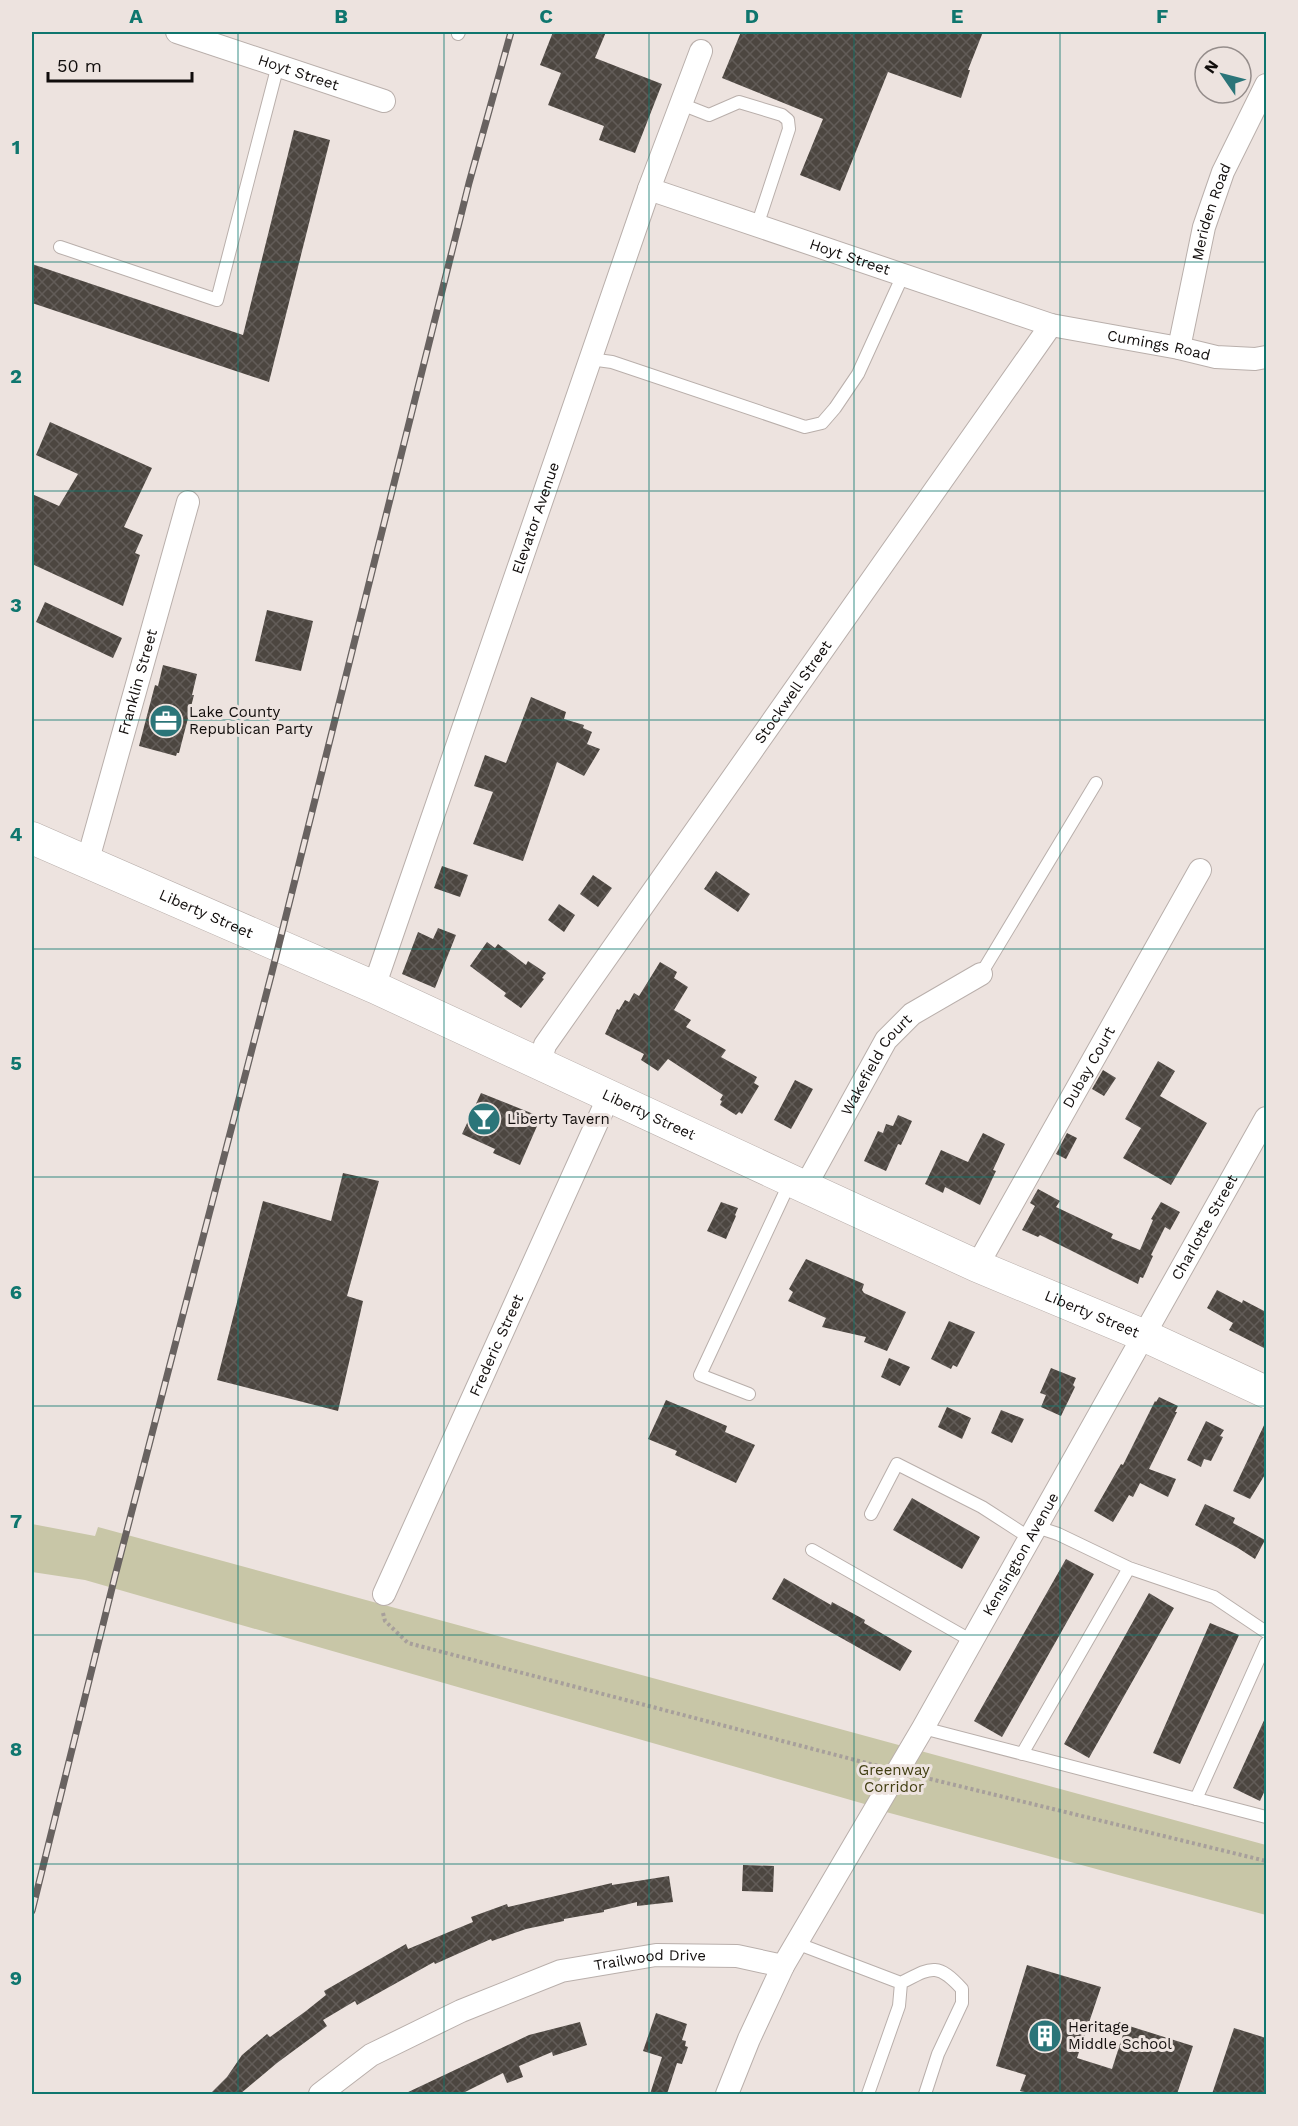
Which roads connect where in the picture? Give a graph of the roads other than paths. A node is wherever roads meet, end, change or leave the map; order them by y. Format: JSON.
{"nodes":[{"id":1,"x":182,"y":32,"type":"edge"},
{"id":2,"x":701,"y":51,"type":"dead end"},
{"id":3,"x":278,"y":65,"type":"junction"},
{"id":4,"x":1266,"y":85,"type":"edge"},
{"id":5,"x":384,"y":101,"type":"dead end"},
{"id":6,"x":681,"y":104,"type":"junction"},
{"id":7,"x":649,"y":189,"type":"junction"},
{"id":8,"x":757,"y":226,"type":"junction"},
{"id":9,"x":60,"y":247,"type":"dead end"},
{"id":10,"x":903,"y":275,"type":"junction"},
{"id":11,"x":1051,"y":325,"type":"junction"},
{"id":12,"x":1179,"y":348,"type":"junction"},
{"id":13,"x":1266,"y":357,"type":"edge"},
{"id":14,"x":590,"y":359,"type":"junction"},
{"id":15,"x":188,"y":502,"type":"dead end"},
{"id":16,"x":1096,"y":783,"type":"dead end"},
{"id":17,"x":32,"y":838,"type":"edge"},
{"id":18,"x":87,"y":863,"type":"junction"},
{"id":19,"x":1200,"y":870,"type":"dead end"},
{"id":20,"x":981,"y":974,"type":"joint"},
{"id":21,"x":374,"y":987,"type":"junction"},
{"id":22,"x":540,"y":1063,"type":"junction"},
{"id":23,"x":609,"y":1096,"type":"junction"},
{"id":24,"x":1266,"y":1118,"type":"edge"},
{"id":25,"x":798,"y":1184,"type":"junction"},
{"id":26,"x":977,"y":1266,"type":"junction"},
{"id":27,"x":1144,"y":1336,"type":"junction"},
{"id":28,"x":1266,"y":1392,"type":"edge"},
{"id":29,"x":749,"y":1394,"type":"dead end"},
{"id":30,"x":871,"y":1514,"type":"dead end"},
{"id":31,"x":1034,"y":1533,"type":"junction"},
{"id":32,"x":812,"y":1550,"type":"dead end"},
{"id":33,"x":1129,"y":1568,"type":"junction"},
{"id":34,"x":384,"y":1594,"type":"road end"},
{"id":35,"x":1266,"y":1632,"type":"edge"},
{"id":36,"x":972,"y":1641,"type":"junction"},
{"id":37,"x":1266,"y":1643,"type":"edge"},
{"id":38,"x":923,"y":1728,"type":"junction"},
{"id":39,"x":1022,"y":1754,"type":"junction"},
{"id":40,"x":1196,"y":1799,"type":"junction"},
{"id":41,"x":1266,"y":1817,"type":"edge"},
{"id":42,"x":796,"y":1943,"type":"junction"},
{"id":43,"x":783,"y":1966,"type":"junction"},
{"id":44,"x":901,"y":1983,"type":"junction"},
{"id":45,"x":320,"y":2094,"type":"edge"},
{"id":46,"x":727,"y":2094,"type":"edge"},
{"id":47,"x":868,"y":2094,"type":"edge"},
{"id":48,"x":925,"y":2094,"type":"edge"}],
"edges":[{"from":1,"to":3,"type":"street","name":"Hoyt Street"},
{"from":2,"to":6,"type":"street","name":"Elevator Avenue"},
{"from":3,"to":5,"type":"street","name":"Hoyt Street"},
{"from":3,"to":9,"type":"lane"},
{"from":4,"to":12,"type":"street","name":"Meriden Road"},
{"from":6,"to":7,"type":"street","name":"Elevator Avenue"},
{"from":6,"to":8,"type":"lane"},
{"from":7,"to":8,"type":"street","name":"Hoyt Street"},
{"from":7,"to":14,"type":"street","name":"Elevator Avenue"},
{"from":8,"to":10,"type":"street","name":"Hoyt Street"},
{"from":10,"to":11,"type":"street","name":"Hoyt Street"},
{"from":10,"to":14,"type":"lane"},
{"from":11,"to":12,"type":"street","name":"Cumings Road"},
{"from":11,"to":22,"type":"street","name":"Stockwell Street"},
{"from":12,"to":13,"type":"street","name":"Cumings Road"},
{"from":14,"to":21,"type":"street","name":"Elevator Avenue"},
{"from":15,"to":18,"type":"street","name":"Franklin Street"},
{"from":16,"to":20,"type":"lane"},
{"from":17,"to":18,"type":"street","name":"Liberty Street"},
{"from":18,"to":21,"type":"street","name":"Liberty Street"},
{"from":19,"to":26,"type":"street","name":"Dubay Court"},
{"from":20,"to":25,"type":"street","name":"Wakefield Court"},
{"from":21,"to":22,"type":"street","name":"Liberty Street"},
{"from":22,"to":23,"type":"street","name":"Liberty Street"},
{"from":23,"to":25,"type":"street","name":"Liberty Street"},
{"from":23,"to":34,"type":"street","name":"Frederic Street"},
{"from":24,"to":27,"type":"street","name":"Charlotte Street"},
{"from":25,"to":26,"type":"street","name":"Liberty Street"},
{"from":25,"to":29,"type":"lane"},
{"from":26,"to":27,"type":"street","name":"Liberty Street"},
{"from":27,"to":28,"type":"street","name":"Liberty Street"},
{"from":27,"to":31,"type":"street","name":"Kensington Avenue"},
{"from":30,"to":31,"type":"lane"},
{"from":31,"to":33,"type":"lane"},
{"from":31,"to":36,"type":"street","name":"Kensington Avenue"},
{"from":32,"to":36,"type":"lane"},
{"from":33,"to":35,"type":"lane"},
{"from":33,"to":39,"type":"lane"},
{"from":36,"to":38,"type":"street","name":"Kensington Avenue"},
{"from":37,"to":40,"type":"lane"},
{"from":38,"to":39,"type":"lane"},
{"from":38,"to":42,"type":"street","name":"Kensington Avenue"},
{"from":39,"to":40,"type":"lane"},
{"from":40,"to":41,"type":"lane"},
{"from":42,"to":43,"type":"street"},
{"from":42,"to":44,"type":"lane"},
{"from":43,"to":45,"type":"street","name":"Trailwood Drive"},
{"from":43,"to":46,"type":"street"},
{"from":44,"to":47,"type":"lane"},
{"from":44,"to":48,"type":"lane"}]}
